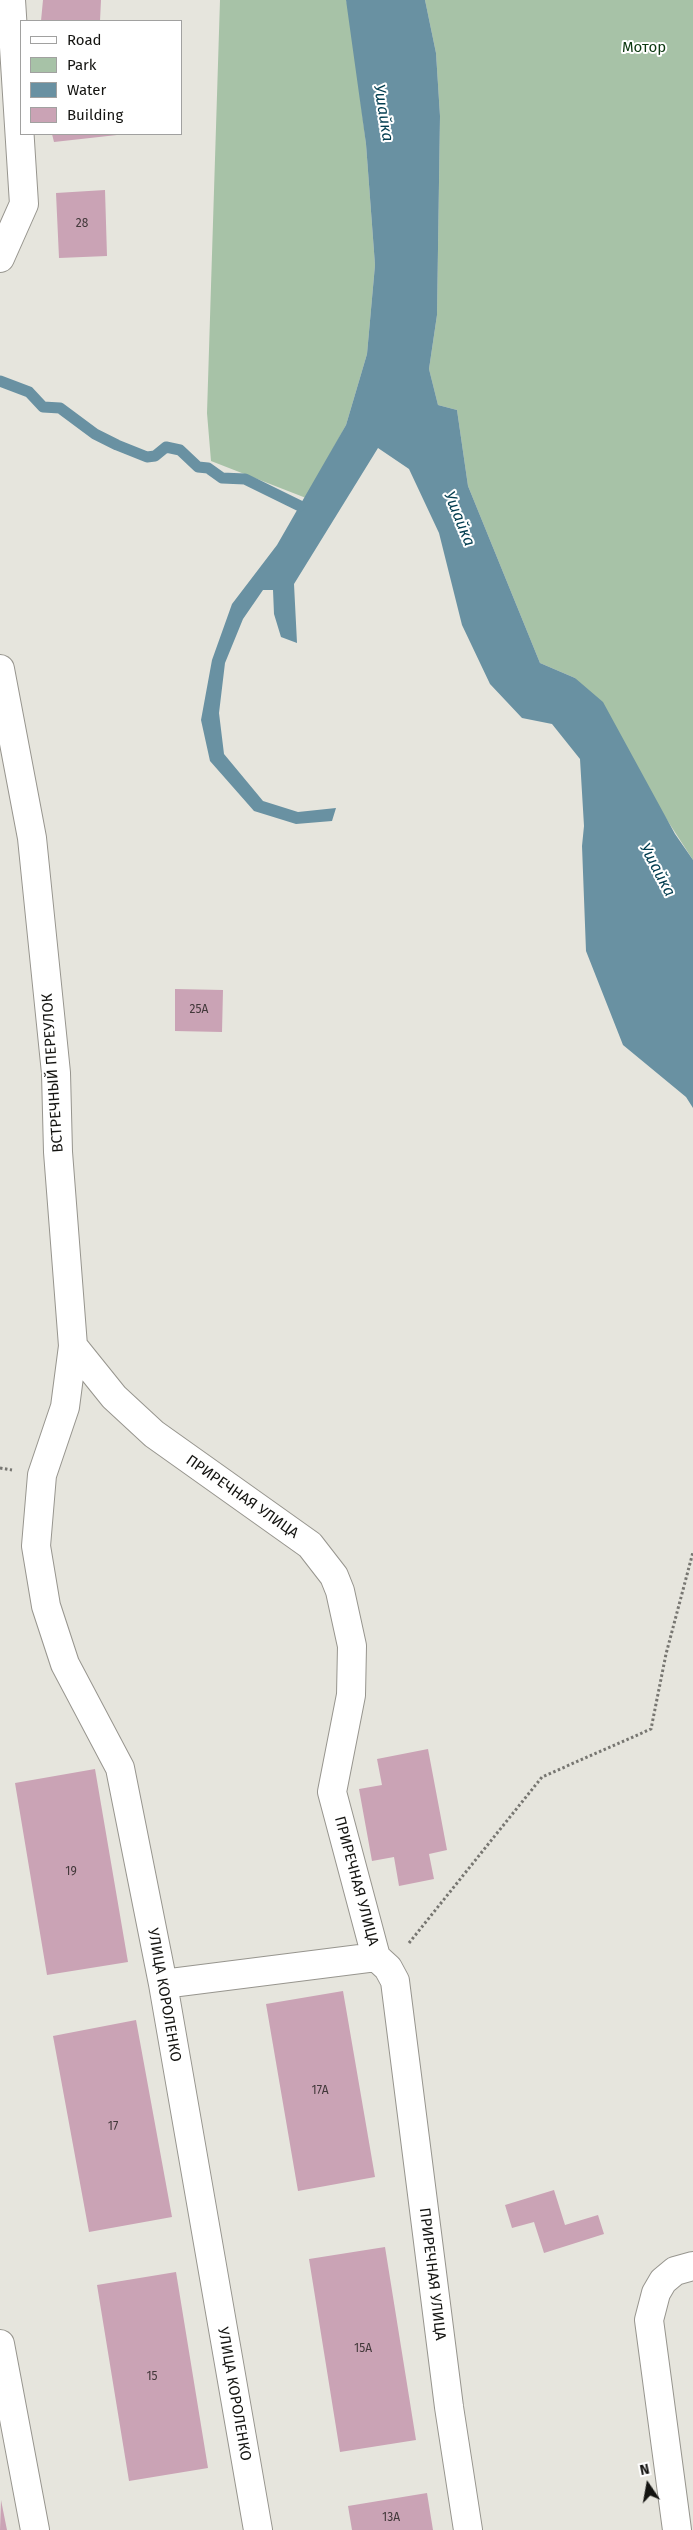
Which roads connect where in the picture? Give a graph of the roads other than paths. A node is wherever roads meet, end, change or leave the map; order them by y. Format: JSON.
{"nodes":[{"id":1,"x":12,"y":0,"type":"edge"},
{"id":2,"x":0,"y":258,"type":"edge"},
{"id":3,"x":0,"y":669,"type":"edge"},
{"id":4,"x":73,"y":1346,"type":"junction"},
{"id":5,"x":42,"y":1475,"type":"joint"},
{"id":6,"x":382,"y":1962,"type":"junction"},
{"id":7,"x":163,"y":1984,"type":"junction"},
{"id":8,"x":693,"y":2266,"type":"edge"},
{"id":9,"x":0,"y":2344,"type":"edge"},
{"id":10,"x":34,"y":2530,"type":"edge"},
{"id":11,"x":258,"y":2530,"type":"edge"},
{"id":12,"x":468,"y":2530,"type":"edge"},
{"id":13,"x":677,"y":2530,"type":"edge"}],
"edges":[{"from":1,"to":2,"type":"street"},
{"from":3,"to":4,"type":"street","name":"ВСТРЕЧНЫЙ ПЕРЕУЛОК"},
{"from":4,"to":5,"type":"street","name":"ВСТРЕЧНЫЙ ПЕРЕУЛОК"},
{"from":4,"to":6,"type":"street","name":"ПРИРЕЧНАЯ УЛИЦА"},
{"from":5,"to":7,"type":"street","name":"УЛИЦА КОРОЛЕНКО"},
{"from":6,"to":7,"type":"street"},
{"from":6,"to":12,"type":"street","name":"ПРИРЕЧНАЯ УЛИЦА"},
{"from":7,"to":11,"type":"street","name":"УЛИЦА КОРОЛЕНКО"},
{"from":8,"to":13,"type":"street"},
{"from":9,"to":10,"type":"street"}]}
